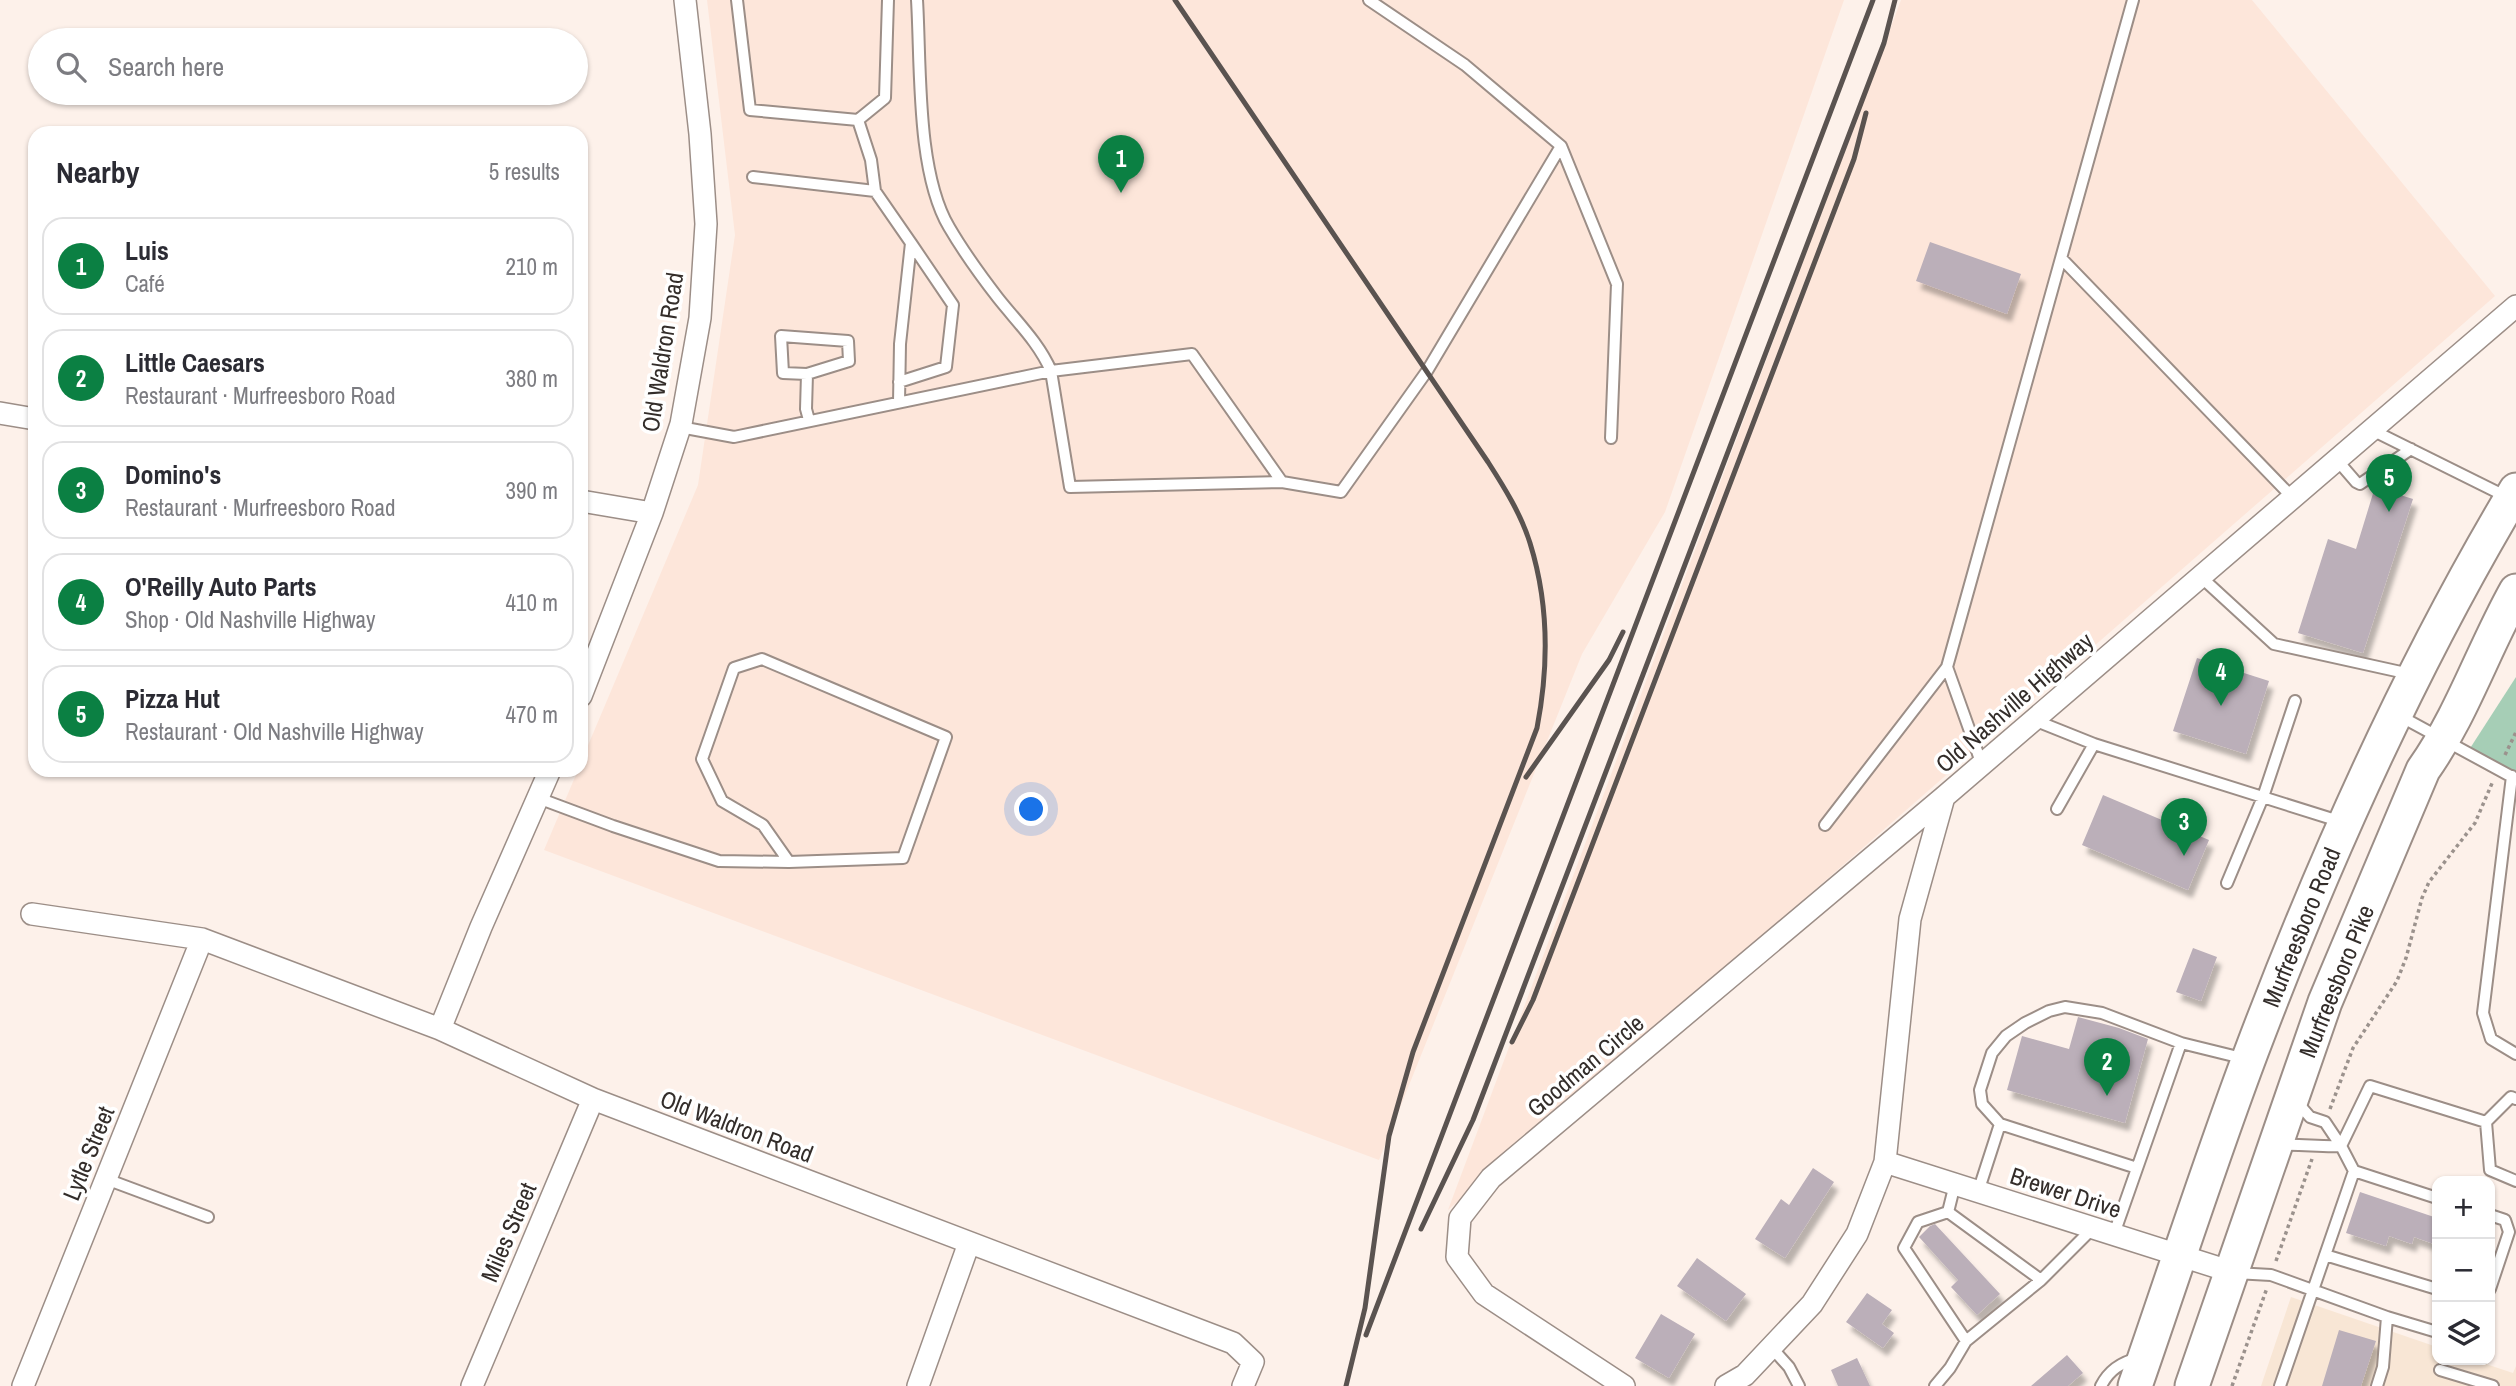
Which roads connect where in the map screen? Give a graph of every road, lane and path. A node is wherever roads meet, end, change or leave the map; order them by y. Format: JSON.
{"nodes":[{"id":1,"x":685,"y":0,"type":"edge"},
{"id":2,"x":737,"y":0,"type":"edge"},
{"id":3,"x":888,"y":0,"type":"edge"},
{"id":4,"x":918,"y":0,"type":"edge"},
{"id":5,"x":1369,"y":0,"type":"edge"},
{"id":6,"x":2133,"y":0,"type":"edge"},
{"id":7,"x":858,"y":120,"type":"junction"},
{"id":8,"x":1561,"y":146,"type":"junction"},
{"id":9,"x":753,"y":177,"type":"dead end"},
{"id":10,"x":875,"y":191,"type":"junction"},
{"id":11,"x":911,"y":243,"type":"junction"},
{"id":12,"x":2061,"y":258,"type":"junction"},
{"id":13,"x":2516,"y":306,"type":"edge"},
{"id":14,"x":1051,"y":372,"type":"junction"},
{"id":15,"x":807,"y":374,"type":"junction"},
{"id":16,"x":899,"y":382,"type":"junction"},
{"id":17,"x":899,"y":402,"type":"junction"},
{"id":18,"x":0,"y":412,"type":"edge"},
{"id":19,"x":28,"y":418,"type":"edge"},
{"id":20,"x":809,"y":420,"type":"junction"},
{"id":21,"x":680,"y":427,"type":"junction"},
{"id":22,"x":2372,"y":430,"type":"junction"},
{"id":23,"x":1611,"y":438,"type":"dead end"},
{"id":24,"x":2411,"y":449,"type":"junction"},
{"id":25,"x":2337,"y":460,"type":"junction"},
{"id":26,"x":1282,"y":482,"type":"junction"},
{"id":27,"x":2513,"y":494,"type":"edge"},
{"id":28,"x":2293,"y":498,"type":"junction"},
{"id":29,"x":588,"y":502,"type":"edge"},
{"id":30,"x":652,"y":513,"type":"junction"},
{"id":31,"x":2201,"y":577,"type":"junction"},
{"id":32,"x":2516,"y":591,"type":"edge"},
{"id":33,"x":1947,"y":667,"type":"junction"},
{"id":34,"x":2414,"y":675,"type":"junction"},
{"id":35,"x":588,"y":678,"type":"edge"},
{"id":36,"x":2295,"y":701,"type":"dead end"},
{"id":37,"x":2396,"y":714,"type":"junction"},
{"id":38,"x":2034,"y":720,"type":"junction"},
{"id":39,"x":2516,"y":732,"type":"edge"},
{"id":40,"x":2444,"y":741,"type":"junction"},
{"id":41,"x":2094,"y":744,"type":"junction"},
{"id":42,"x":1982,"y":765,"type":"junction"},
{"id":43,"x":2498,"y":769,"type":"junction"},
{"id":44,"x":548,"y":777,"type":"edge"},
{"id":45,"x":2514,"y":778,"type":"edge"},
{"id":46,"x":1944,"y":797,"type":"junction"},
{"id":47,"x":2263,"y":797,"type":"junction"},
{"id":48,"x":538,"y":798,"type":"junction"},
{"id":49,"x":2057,"y":809,"type":"dead end"},
{"id":50,"x":2345,"y":822,"type":"junction"},
{"id":51,"x":1825,"y":825,"type":"dead end"},
{"id":52,"x":789,"y":862,"type":"junction"},
{"id":53,"x":2227,"y":883,"type":"dead end"},
{"id":54,"x":32,"y":914,"type":"dead end"},
{"id":55,"x":202,"y":939,"type":"junction"},
{"id":56,"x":440,"y":1029,"type":"junction"},
{"id":57,"x":2180,"y":1043,"type":"junction"},
{"id":58,"x":2516,"y":1054,"type":"edge"},
{"id":59,"x":2249,"y":1060,"type":"junction"},
{"id":60,"x":2292,"y":1096,"type":"junction"},
{"id":61,"x":593,"y":1099,"type":"junction"},
{"id":62,"x":2516,"y":1099,"type":"edge"},
{"id":63,"x":2325,"y":1122,"type":"junction"},
{"id":64,"x":2486,"y":1122,"type":"junction"},
{"id":65,"x":2000,"y":1125,"type":"junction"},
{"id":66,"x":2275,"y":1145,"type":"junction"},
{"id":67,"x":2341,"y":1146,"type":"junction"},
{"id":68,"x":2316,"y":1148,"type":"junction"},
{"id":69,"x":1885,"y":1162,"type":"junction"},
{"id":70,"x":2137,"y":1168,"type":"junction"},
{"id":71,"x":2354,"y":1171,"type":"junction"},
{"id":72,"x":106,"y":1180,"type":"junction"},
{"id":73,"x":2516,"y":1181,"type":"edge"},
{"id":74,"x":1955,"y":1184,"type":"junction"},
{"id":75,"x":1979,"y":1192,"type":"junction"},
{"id":76,"x":2432,"y":1196,"type":"edge"},
{"id":77,"x":1948,"y":1212,"type":"junction"},
{"id":78,"x":208,"y":1217,"type":"dead end"},
{"id":79,"x":2495,"y":1217,"type":"edge"},
{"id":80,"x":2093,"y":1228,"type":"junction"},
{"id":81,"x":2114,"y":1234,"type":"junction"},
{"id":82,"x":969,"y":1243,"type":"junction"},
{"id":83,"x":2325,"y":1255,"type":"junction"},
{"id":84,"x":2180,"y":1256,"type":"junction"},
{"id":85,"x":2232,"y":1272,"type":"junction"},
{"id":86,"x":2495,"y":1274,"type":"edge"},
{"id":87,"x":2271,"y":1275,"type":"junction"},
{"id":88,"x":2041,"y":1280,"type":"junction"},
{"id":89,"x":2432,"y":1287,"type":"edge"},
{"id":90,"x":2313,"y":1290,"type":"junction"},
{"id":91,"x":2387,"y":1317,"type":"junction"},
{"id":92,"x":2432,"y":1330,"type":"edge"},
{"id":93,"x":1966,"y":1341,"type":"junction"},
{"id":94,"x":1771,"y":1347,"type":"junction"},
{"id":95,"x":2440,"y":1370,"type":"dead end"},
{"id":96,"x":2140,"y":1371,"type":"edge"},
{"id":97,"x":23,"y":1386,"type":"edge"},
{"id":98,"x":472,"y":1386,"type":"edge"},
{"id":99,"x":918,"y":1386,"type":"edge"},
{"id":100,"x":1244,"y":1386,"type":"edge"},
{"id":101,"x":1624,"y":1386,"type":"edge"},
{"id":102,"x":1726,"y":1386,"type":"edge"},
{"id":103,"x":1799,"y":1386,"type":"edge"},
{"id":104,"x":1935,"y":1386,"type":"edge"},
{"id":105,"x":2101,"y":1386,"type":"edge"},
{"id":106,"x":2192,"y":1386,"type":"edge"},
{"id":107,"x":2231,"y":1386,"type":"edge"},
{"id":108,"x":2280,"y":1386,"type":"edge"},
{"id":109,"x":2377,"y":1386,"type":"edge"},
{"id":110,"x":2493,"y":1386,"type":"edge"}],
"edges":[{"from":1,"to":21,"type":"street","name":"Old Waldron Road"},
{"from":2,"to":7,"type":"lane"},
{"from":3,"to":7,"type":"lane"},
{"from":4,"to":14,"type":"lane"},
{"from":5,"to":8,"type":"lane"},
{"from":6,"to":12,"type":"lane"},
{"from":7,"to":10,"type":"lane"},
{"from":8,"to":23,"type":"lane"},
{"from":8,"to":26,"type":"lane"},
{"from":9,"to":10,"type":"lane"},
{"from":10,"to":11,"type":"lane"},
{"from":11,"to":16,"type":"lane"},
{"from":11,"to":16,"type":"lane"},
{"from":12,"to":28,"type":"lane"},
{"from":12,"to":33,"type":"lane"},
{"from":13,"to":22,"type":"street","name":"Old Nashville Highway"},
{"from":14,"to":17,"type":"lane"},
{"from":14,"to":26,"type":"lane"},
{"from":14,"to":26,"type":"lane"},
{"from":15,"to":15,"type":"lane"},
{"from":15,"to":20,"type":"lane"},
{"from":16,"to":17,"type":"lane"},
{"from":17,"to":20,"type":"lane"},
{"from":18,"to":19,"type":"street"},
{"from":20,"to":21,"type":"lane"},
{"from":21,"to":30,"type":"street","name":"Old Waldron Road"},
{"from":22,"to":24,"type":"lane"},
{"from":22,"to":25,"type":"street","name":"Old Nashville Highway"},
{"from":24,"to":25,"type":"lane"},
{"from":24,"to":27,"type":"lane"},
{"from":25,"to":28,"type":"street","name":"Old Nashville Highway"},
{"from":27,"to":34,"type":"main road","name":"Murfreesboro Road"},
{"from":28,"to":31,"type":"street","name":"Old Nashville Highway"},
{"from":29,"to":30,"type":"street"},
{"from":30,"to":35,"type":"street","name":"Old Waldron Road"},
{"from":31,"to":34,"type":"lane"},
{"from":31,"to":38,"type":"street","name":"Old Nashville Highway"},
{"from":32,"to":40,"type":"main road","name":"Murfreesboro Pike"},
{"from":33,"to":42,"type":"lane"},
{"from":33,"to":51,"type":"lane"},
{"from":34,"to":37,"type":"main road","name":"Murfreesboro Road"},
{"from":36,"to":47,"type":"lane"},
{"from":37,"to":40,"type":"lane"},
{"from":37,"to":50,"type":"main road","name":"Murfreesboro Road"},
{"from":38,"to":41,"type":"lane"},
{"from":38,"to":42,"type":"street","name":"Old Nashville Highway"},
{"from":39,"to":43,"type":"path"},
{"from":40,"to":43,"type":"lane"},
{"from":40,"to":60,"type":"main road","name":"Murfreesboro Pike"},
{"from":41,"to":47,"type":"lane"},
{"from":41,"to":49,"type":"lane"},
{"from":42,"to":46,"type":"street","name":"Old Nashville Highway"},
{"from":43,"to":45,"type":"lane"},
{"from":43,"to":63,"type":"path"},
{"from":44,"to":48,"type":"street"},
{"from":45,"to":58,"type":"lane"},
{"from":46,"to":69,"type":"street","name":"Old Nashville Highway"},
{"from":46,"to":101,"type":"street","name":"Goodman Circle"},
{"from":47,"to":50,"type":"lane"},
{"from":47,"to":53,"type":"lane"},
{"from":48,"to":52,"type":"lane"},
{"from":48,"to":56,"type":"street"},
{"from":50,"to":59,"type":"main road","name":"Murfreesboro Road"},
{"from":52,"to":52,"type":"lane"},
{"from":54,"to":55,"type":"street"},
{"from":55,"to":56,"type":"street"},
{"from":55,"to":72,"type":"street","name":"Lytle Street"},
{"from":56,"to":61,"type":"street","name":"Old Waldron Road"},
{"from":57,"to":59,"type":"lane"},
{"from":57,"to":65,"type":"lane"},
{"from":57,"to":70,"type":"lane"},
{"from":59,"to":84,"type":"main road","name":"Murfreesboro Road"},
{"from":60,"to":63,"type":"lane"},
{"from":60,"to":66,"type":"main road","name":"Murfreesboro Pike"},
{"from":61,"to":82,"type":"street","name":"Old Waldron Road"},
{"from":61,"to":98,"type":"street","name":"Miles Street"},
{"from":62,"to":64,"type":"lane"},
{"from":63,"to":67,"type":"lane"},
{"from":64,"to":67,"type":"lane"},
{"from":64,"to":73,"type":"lane"},
{"from":65,"to":70,"type":"lane"},
{"from":65,"to":75,"type":"lane"},
{"from":66,"to":68,"type":"lane"},
{"from":66,"to":85,"type":"main road","name":"Murfreesboro Pike"},
{"from":67,"to":68,"type":"lane"},
{"from":67,"to":71,"type":"lane"},
{"from":68,"to":87,"type":"path"},
{"from":69,"to":74,"type":"street","name":"Brewer Drive"},
{"from":69,"to":94,"type":"street","name":"Old Nashville Highway"},
{"from":70,"to":81,"type":"lane"},
{"from":71,"to":76,"type":"lane"},
{"from":71,"to":83,"type":"lane"},
{"from":72,"to":78,"type":"lane"},
{"from":72,"to":97,"type":"street","name":"Lytle Street"},
{"from":74,"to":75,"type":"street","name":"Brewer Drive"},
{"from":74,"to":77,"type":"lane"},
{"from":75,"to":80,"type":"street","name":"Brewer Drive"},
{"from":77,"to":88,"type":"lane"},
{"from":77,"to":93,"type":"lane"},
{"from":79,"to":86,"type":"lane"},
{"from":80,"to":81,"type":"street","name":"Brewer Drive"},
{"from":80,"to":88,"type":"lane"},
{"from":81,"to":84,"type":"street","name":"Brewer Drive"},
{"from":82,"to":99,"type":"street"},
{"from":82,"to":100,"type":"street","name":"Old Waldron Road"},
{"from":83,"to":89,"type":"lane"},
{"from":83,"to":90,"type":"lane"},
{"from":84,"to":85,"type":"street","name":"Brewer Drive"},
{"from":84,"to":96,"type":"main road","name":"Murfreesboro Road"},
{"from":85,"to":87,"type":"lane"},
{"from":85,"to":106,"type":"main road","name":"Murfreesboro Pike"},
{"from":87,"to":90,"type":"lane"},
{"from":87,"to":107,"type":"path"},
{"from":88,"to":93,"type":"lane"},
{"from":90,"to":91,"type":"lane"},
{"from":90,"to":108,"type":"lane"},
{"from":91,"to":92,"type":"lane"},
{"from":91,"to":109,"type":"lane"},
{"from":93,"to":104,"type":"lane"},
{"from":94,"to":102,"type":"street","name":"Old Nashville Highway"},
{"from":94,"to":103,"type":"lane"},
{"from":95,"to":110,"type":"lane"},
{"from":96,"to":105,"type":"lane"}]}
